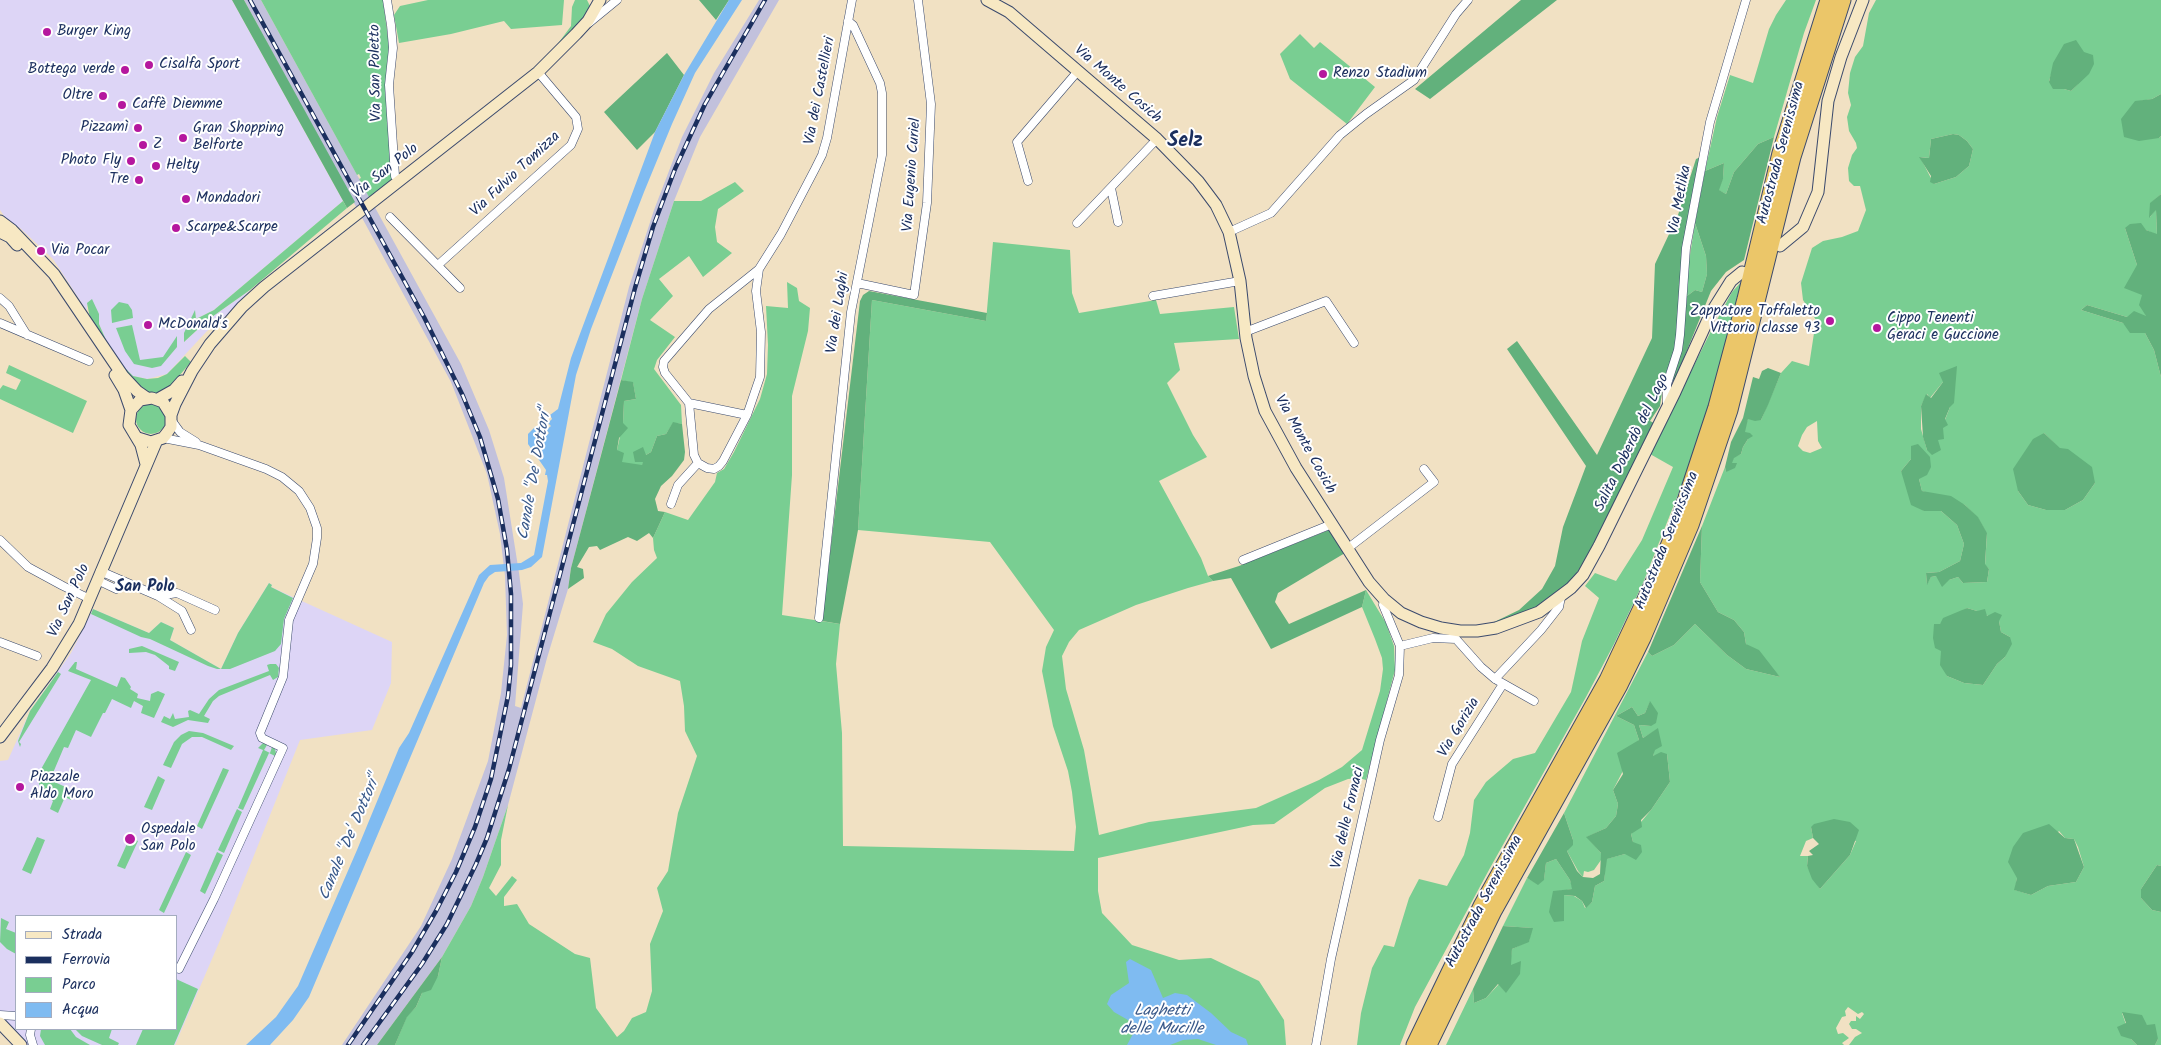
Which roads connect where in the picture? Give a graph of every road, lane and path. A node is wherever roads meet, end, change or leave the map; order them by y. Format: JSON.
{"nodes":[{"id":1,"x":396,"y":0,"type":"edge"},
{"id":2,"x":600,"y":0,"type":"edge"},
{"id":3,"x":617,"y":0,"type":"edge"},
{"id":4,"x":852,"y":0,"type":"edge"},
{"id":5,"x":918,"y":0,"type":"edge"},
{"id":6,"x":987,"y":0,"type":"edge"},
{"id":7,"x":1468,"y":0,"type":"edge"},
{"id":8,"x":1746,"y":0,"type":"edge"},
{"id":9,"x":1828,"y":0,"type":"edge"},
{"id":10,"x":1843,"y":0,"type":"edge"},
{"id":11,"x":1863,"y":0,"type":"edge"},
{"id":12,"x":387,"y":1,"type":"edge"},
{"id":13,"x":848,"y":21,"type":"junction"},
{"id":14,"x":576,"y":34,"type":"junction"},
{"id":15,"x":1078,"y":71,"type":"junction"},
{"id":16,"x":538,"y":72,"type":"junction"},
{"id":17,"x":1157,"y":139,"type":"junction"},
{"id":18,"x":395,"y":176,"type":"dead end"},
{"id":19,"x":1028,"y":181,"type":"dead end"},
{"id":20,"x":1111,"y":188,"type":"junction"},
{"id":21,"x":390,"y":217,"type":"dead end"},
{"id":22,"x":0,"y":221,"type":"edge"},
{"id":23,"x":1118,"y":222,"type":"dead end"},
{"id":24,"x":1077,"y":223,"type":"dead end"},
{"id":25,"x":0,"y":232,"type":"edge"},
{"id":26,"x":1230,"y":232,"type":"junction"},
{"id":27,"x":1780,"y":246,"type":"dead end"},
{"id":28,"x":438,"y":265,"type":"junction"},
{"id":29,"x":759,"y":269,"type":"junction"},
{"id":30,"x":1742,"y":272,"type":"dead end"},
{"id":31,"x":1240,"y":281,"type":"junction"},
{"id":32,"x":857,"y":283,"type":"junction"},
{"id":33,"x":460,"y":288,"type":"dead end"},
{"id":34,"x":1153,"y":296,"type":"dead end"},
{"id":35,"x":0,"y":298,"type":"edge"},
{"id":36,"x":0,"y":323,"type":"edge"},
{"id":37,"x":1245,"y":332,"type":"junction"},
{"id":38,"x":27,"y":335,"type":"junction"},
{"id":39,"x":1354,"y":343,"type":"dead end"},
{"id":40,"x":89,"y":361,"type":"dead end"},
{"id":41,"x":192,"y":370,"type":"junction"},
{"id":42,"x":152,"y":399,"type":"junction"},
{"id":43,"x":689,"y":403,"type":"junction"},
{"id":44,"x":1668,"y":408,"type":"junction"},
{"id":45,"x":131,"y":410,"type":"junction"},
{"id":46,"x":747,"y":415,"type":"junction"},
{"id":47,"x":172,"y":418,"type":"junction"},
{"id":48,"x":138,"y":438,"type":"junction"},
{"id":49,"x":160,"y":439,"type":"junction"},
{"id":50,"x":200,"y":445,"type":"junction"},
{"id":51,"x":698,"y":463,"type":"junction"},
{"id":52,"x":146,"y":464,"type":"junction"},
{"id":53,"x":1424,"y":469,"type":"dead end"},
{"id":54,"x":671,"y":504,"type":"dead end"},
{"id":55,"x":1332,"y":524,"type":"junction"},
{"id":56,"x":0,"y":540,"type":"edge"},
{"id":57,"x":1347,"y":549,"type":"junction"},
{"id":58,"x":1243,"y":560,"type":"dead end"},
{"id":59,"x":99,"y":576,"type":"junction"},
{"id":60,"x":158,"y":596,"type":"junction"},
{"id":61,"x":1560,"y":597,"type":"junction"},
{"id":62,"x":90,"y":599,"type":"junction"},
{"id":63,"x":1384,"y":599,"type":"junction"},
{"id":64,"x":215,"y":610,"type":"dead end"},
{"id":65,"x":819,"y":618,"type":"dead end"},
{"id":66,"x":191,"y":630,"type":"dead end"},
{"id":67,"x":0,"y":642,"type":"edge"},
{"id":68,"x":1400,"y":646,"type":"junction"},
{"id":69,"x":37,"y":656,"type":"dead end"},
{"id":70,"x":1496,"y":679,"type":"junction"},
{"id":71,"x":1504,"y":684,"type":"junction"},
{"id":72,"x":1534,"y":701,"type":"dead end"},
{"id":73,"x":0,"y":736,"type":"edge"},
{"id":74,"x":1438,"y":817,"type":"dead end"},
{"id":75,"x":178,"y":969,"type":"edge"},
{"id":76,"x":0,"y":1015,"type":"edge"},
{"id":77,"x":15,"y":1016,"type":"edge"},
{"id":78,"x":0,"y":1022,"type":"edge"},
{"id":79,"x":31,"y":1030,"type":"edge"},
{"id":80,"x":21,"y":1045,"type":"edge"},
{"id":81,"x":33,"y":1045,"type":"edge"},
{"id":82,"x":1316,"y":1045,"type":"edge"},
{"id":83,"x":1414,"y":1045,"type":"edge"},
{"id":84,"x":1429,"y":1045,"type":"edge"}],
"edges":[{"from":1,"to":12,"type":"street"},
{"from":2,"to":14,"type":"street","name":"Via San Polo"},
{"from":3,"to":14,"type":"street"},
{"from":4,"to":13,"type":"street","name":"Via dei Castellieri"},
{"from":5,"to":32,"type":"street","name":"Via Eugenio Curiel"},
{"from":6,"to":15,"type":"street","name":"Via Monte Cosich"},
{"from":7,"to":26,"type":"street"},
{"from":8,"to":44,"type":"street","name":"Via Metlika"},
{"from":9,"to":83,"type":"highway","name":"Autostrada Serenissima"},
{"from":10,"to":84,"type":"highway","name":"Autostrada Serenissima"},
{"from":11,"to":27,"type":"street"},
{"from":12,"to":18,"type":"street","name":"Via San Poletto"},
{"from":13,"to":29,"type":"street","name":"Via dei Castellieri"},
{"from":13,"to":32,"type":"street","name":"Via dei Laghi"},
{"from":14,"to":16,"type":"street","name":"Via San Polo"},
{"from":15,"to":17,"type":"street","name":"Via Monte Cosich"},
{"from":15,"to":19,"type":"street"},
{"from":16,"to":28,"type":"street","name":"Via Fulvio Tomizza"},
{"from":16,"to":41,"type":"street","name":"Via San Polo"},
{"from":17,"to":20,"type":"street"},
{"from":17,"to":26,"type":"street","name":"Via Monte Cosich"},
{"from":20,"to":23,"type":"street"},
{"from":20,"to":24,"type":"street"},
{"from":21,"to":28,"type":"street"},
{"from":22,"to":42,"type":"street"},
{"from":25,"to":45,"type":"street"},
{"from":26,"to":31,"type":"street","name":"Via Monte Cosich"},
{"from":28,"to":33,"type":"street"},
{"from":29,"to":43,"type":"street","name":"Via dei Castellieri"},
{"from":29,"to":46,"type":"street","name":"Via dei Castellieri"},
{"from":30,"to":44,"type":"street","name":"Salita Doberdò del Lago"},
{"from":31,"to":34,"type":"street"},
{"from":31,"to":37,"type":"street","name":"Via Monte Cosich"},
{"from":32,"to":65,"type":"street","name":"Via dei Laghi"},
{"from":35,"to":38,"type":"street"},
{"from":36,"to":38,"type":"street"},
{"from":37,"to":39,"type":"street"},
{"from":37,"to":55,"type":"street","name":"Via Monte Cosich"},
{"from":38,"to":40,"type":"street"},
{"from":41,"to":42,"type":"street","name":"Via San Polo"},
{"from":41,"to":47,"type":"street","name":"Via San Polo"},
{"from":42,"to":45,"type":"street","name":"Via San Polo"},
{"from":42,"to":47,"type":"street"},
{"from":43,"to":46,"type":"street"},
{"from":43,"to":51,"type":"street"},
{"from":44,"to":61,"type":"street","name":"Salita Doberdò del Lago"},
{"from":45,"to":48,"type":"street"},
{"from":46,"to":51,"type":"street","name":"Via dei Castellieri"},
{"from":47,"to":49,"type":"street","name":"Via San Polo"},
{"from":47,"to":50,"type":"street"},
{"from":48,"to":49,"type":"street"},
{"from":48,"to":52,"type":"street"},
{"from":49,"to":50,"type":"street"},
{"from":49,"to":52,"type":"street","name":"Via San Polo"},
{"from":50,"to":75,"type":"street"},
{"from":51,"to":54,"type":"street"},
{"from":52,"to":59,"type":"street","name":"Via San Polo"},
{"from":53,"to":57,"type":"street"},
{"from":55,"to":57,"type":"street","name":"Via Monte Cosich"},
{"from":55,"to":58,"type":"street"},
{"from":56,"to":62,"type":"street"},
{"from":57,"to":63,"type":"street","name":"Via Monte Cosich"},
{"from":59,"to":60,"type":"street"},
{"from":59,"to":62,"type":"street","name":"Via San Polo"},
{"from":60,"to":64,"type":"street"},
{"from":60,"to":66,"type":"street"},
{"from":61,"to":63,"type":"street","name":"Salita Doberdò del Lago"},
{"from":61,"to":70,"type":"street","name":"Salita Doberdò del Lago"},
{"from":62,"to":73,"type":"street","name":"Via San Polo"},
{"from":63,"to":68,"type":"street","name":"Via delle Fornaci"},
{"from":67,"to":69,"type":"street"},
{"from":68,"to":70,"type":"street"},
{"from":68,"to":82,"type":"street","name":"Via delle Fornaci"},
{"from":70,"to":71,"type":"street"},
{"from":71,"to":72,"type":"street"},
{"from":71,"to":74,"type":"street","name":"Via Gorizia"},
{"from":76,"to":77,"type":"street"},
{"from":78,"to":80,"type":"street"},
{"from":79,"to":81,"type":"street"}]}
